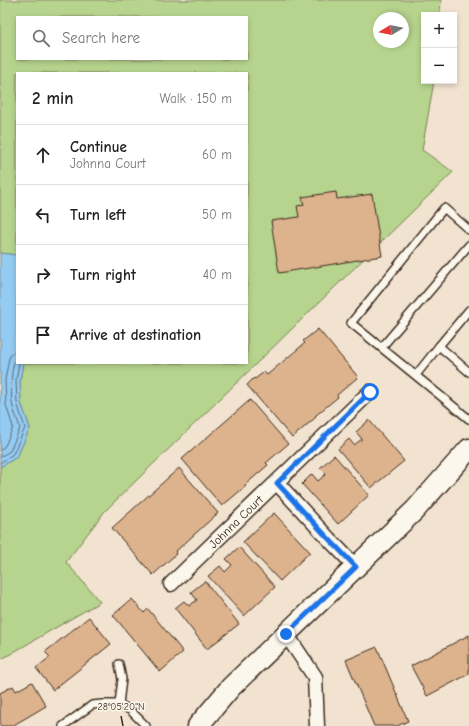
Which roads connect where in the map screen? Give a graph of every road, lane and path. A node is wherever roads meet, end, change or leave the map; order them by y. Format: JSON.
{"nodes":[{"id":1,"x":469,"y":230,"type":"edge"},
{"id":2,"x":469,"y":245,"type":"edge"},
{"id":3,"x":469,"y":310,"type":"edge"},
{"id":4,"x":439,"y":346,"type":"junction"},
{"id":5,"x":382,"y":347,"type":"junction"},
{"id":6,"x":469,"y":372,"type":"edge"},
{"id":7,"x":416,"y":375,"type":"junction"},
{"id":8,"x":370,"y":392,"type":"dead end"},
{"id":9,"x":469,"y":420,"type":"edge"},
{"id":10,"x":469,"y":449,"type":"edge"},
{"id":11,"x":277,"y":483,"type":"junction"},
{"id":12,"x":356,"y":567,"type":"junction"},
{"id":13,"x":171,"y":584,"type":"dead end"},
{"id":14,"x":286,"y":634,"type":"junction"},
{"id":15,"x":119,"y":664,"type":"dead end"},
{"id":16,"x":119,"y":704,"type":"junction"},
{"id":17,"x":62,"y":726,"type":"edge"},
{"id":18,"x":146,"y":726,"type":"edge"},
{"id":19,"x":198,"y":726,"type":"edge"},
{"id":20,"x":317,"y":726,"type":"edge"}],
"edges":[{"from":1,"to":5,"type":"lane"},
{"from":2,"to":5,"type":"lane"},
{"from":3,"to":4,"type":"lane"},
{"from":4,"to":6,"type":"lane"},
{"from":4,"to":7,"type":"lane"},
{"from":5,"to":7,"type":"lane"},
{"from":7,"to":9,"type":"lane"},
{"from":8,"to":11,"type":"street","name":"Johnna Court"},
{"from":10,"to":12,"type":"street"},
{"from":11,"to":12,"type":"street"},
{"from":11,"to":13,"type":"street","name":"Johnna Court"},
{"from":12,"to":14,"type":"street"},
{"from":14,"to":19,"type":"street"},
{"from":14,"to":20,"type":"street"},
{"from":15,"to":16,"type":"lane"},
{"from":16,"to":17,"type":"lane"},
{"from":16,"to":18,"type":"lane"}]}
